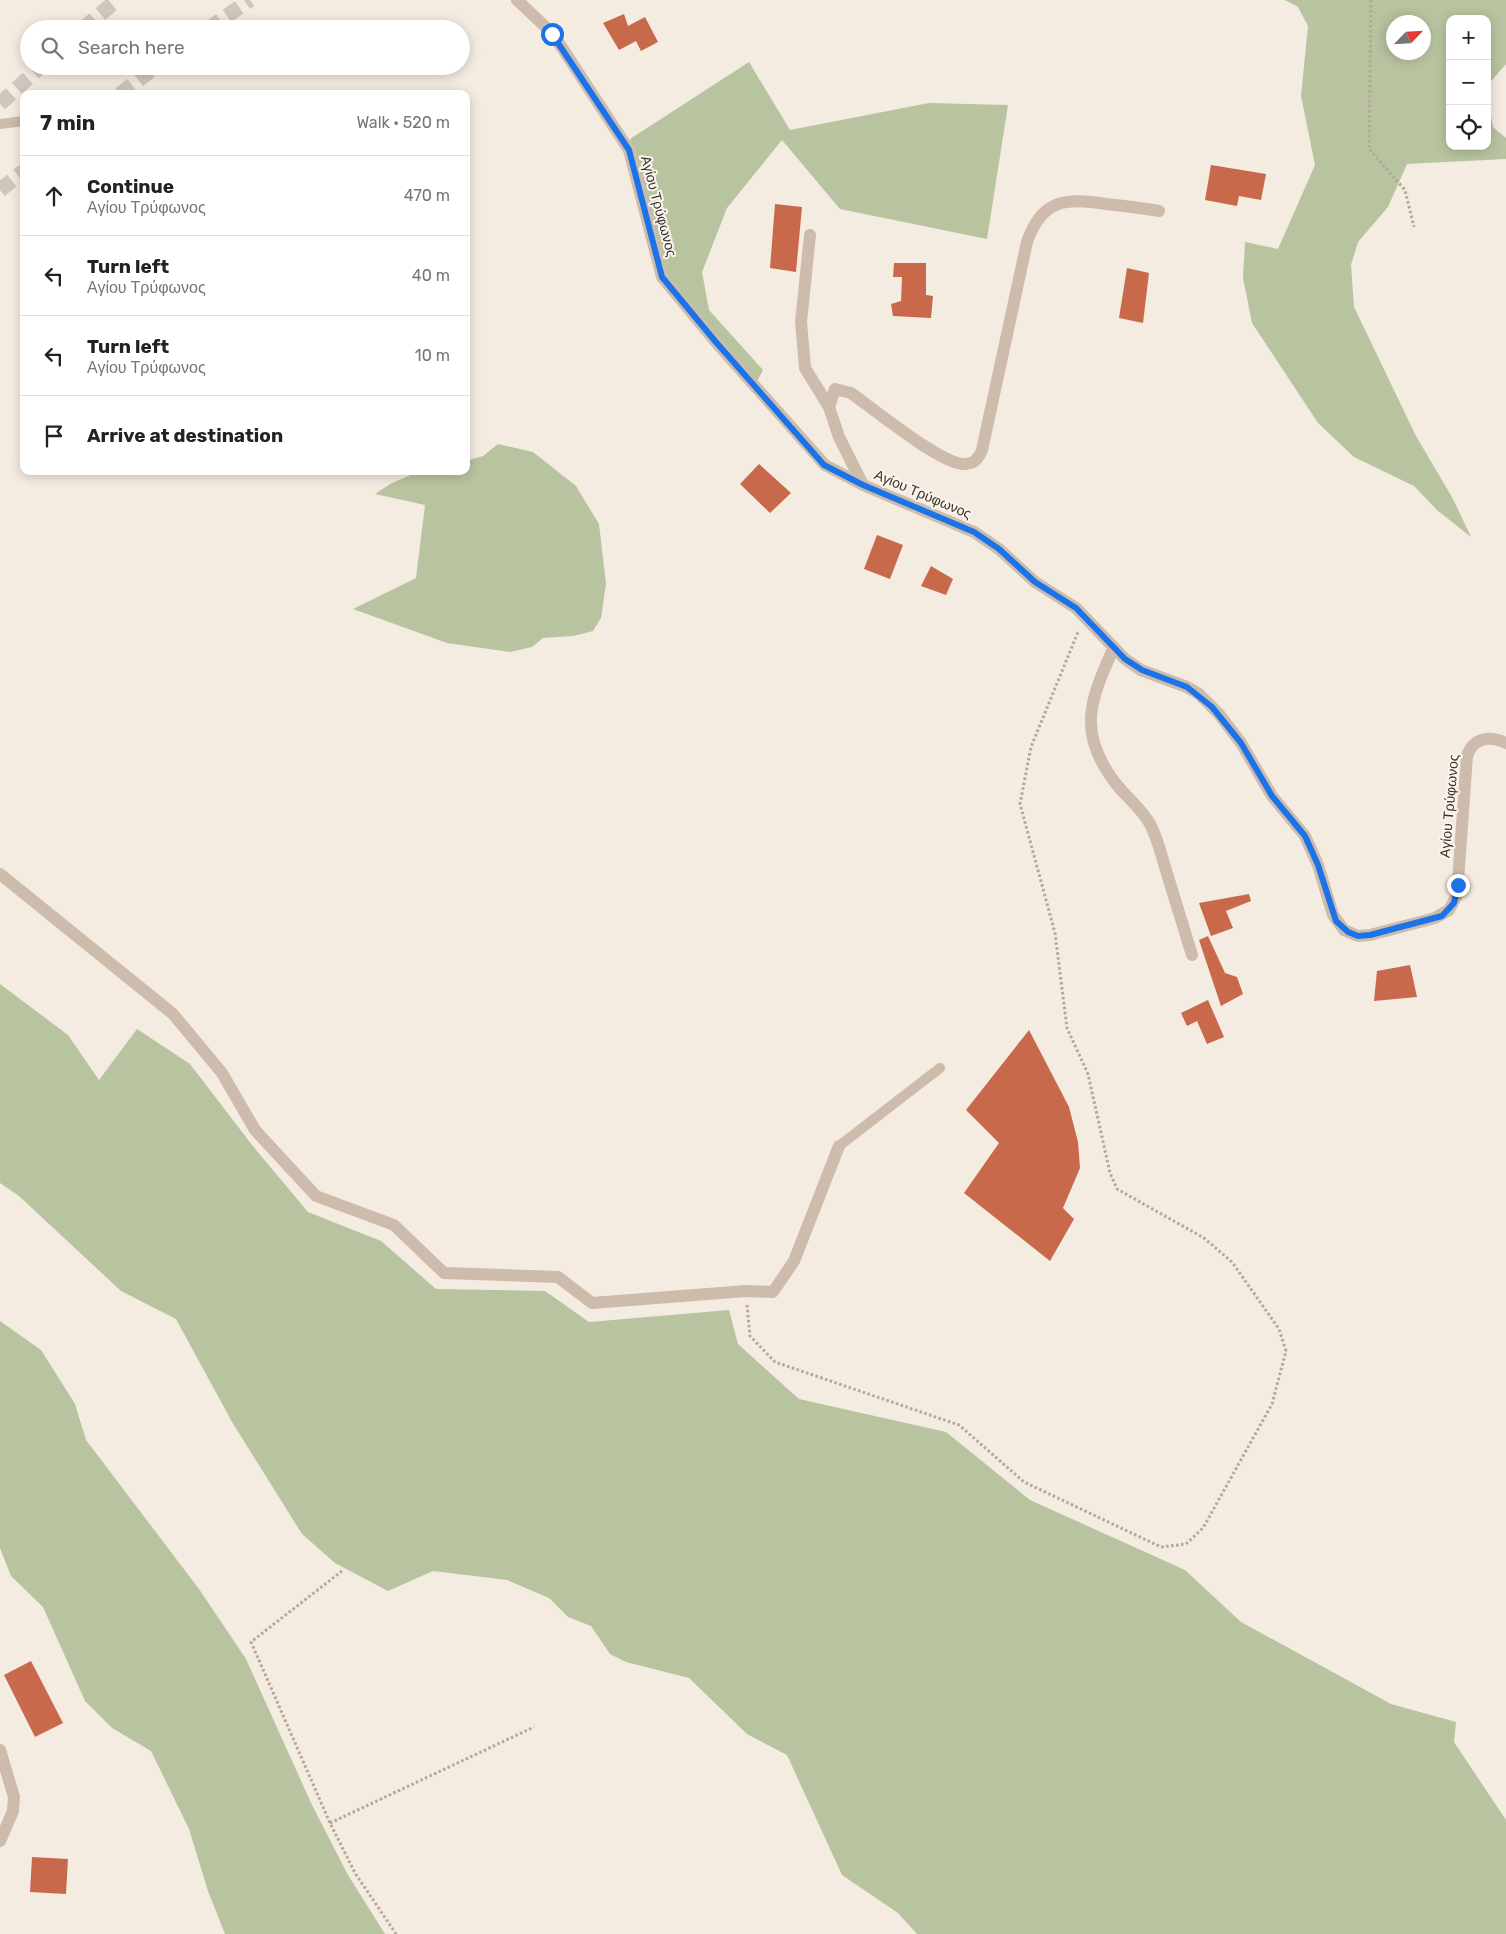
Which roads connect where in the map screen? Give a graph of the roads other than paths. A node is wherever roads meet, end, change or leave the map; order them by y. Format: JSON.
{"nodes":[{"id":1,"x":517,"y":0,"type":"edge"},
{"id":2,"x":20,"y":122,"type":"edge"},
{"id":3,"x":0,"y":124,"type":"edge"},
{"id":4,"x":1159,"y":211,"type":"dead end"},
{"id":5,"x":810,"y":234,"type":"dead end"},
{"id":6,"x":829,"y":407,"type":"junction"},
{"id":7,"x":863,"y":485,"type":"junction"},
{"id":8,"x":1113,"y":649,"type":"junction"},
{"id":9,"x":1506,"y":743,"type":"edge"},
{"id":10,"x":0,"y":874,"type":"edge"},
{"id":11,"x":1192,"y":955,"type":"dead end"},
{"id":12,"x":940,"y":1068,"type":"dead end"},
{"id":13,"x":838,"y":1146,"type":"joint"},
{"id":14,"x":0,"y":1750,"type":"edge"},
{"id":15,"x":0,"y":1841,"type":"edge"}],
"edges":[{"from":1,"to":7,"type":"street","name":"Αγίου Τρύφωνος"},
{"from":2,"to":3,"type":"lane"},
{"from":4,"to":6,"type":"street"},
{"from":5,"to":6,"type":"street"},
{"from":6,"to":7,"type":"street"},
{"from":7,"to":8,"type":"street","name":"Αγίου Τρύφωνος"},
{"from":8,"to":9,"type":"street","name":"Αγίου Τρύφωνος"},
{"from":8,"to":11,"type":"street"},
{"from":10,"to":13,"type":"street"},
{"from":12,"to":13,"type":"lane"},
{"from":14,"to":15,"type":"street"}]}
